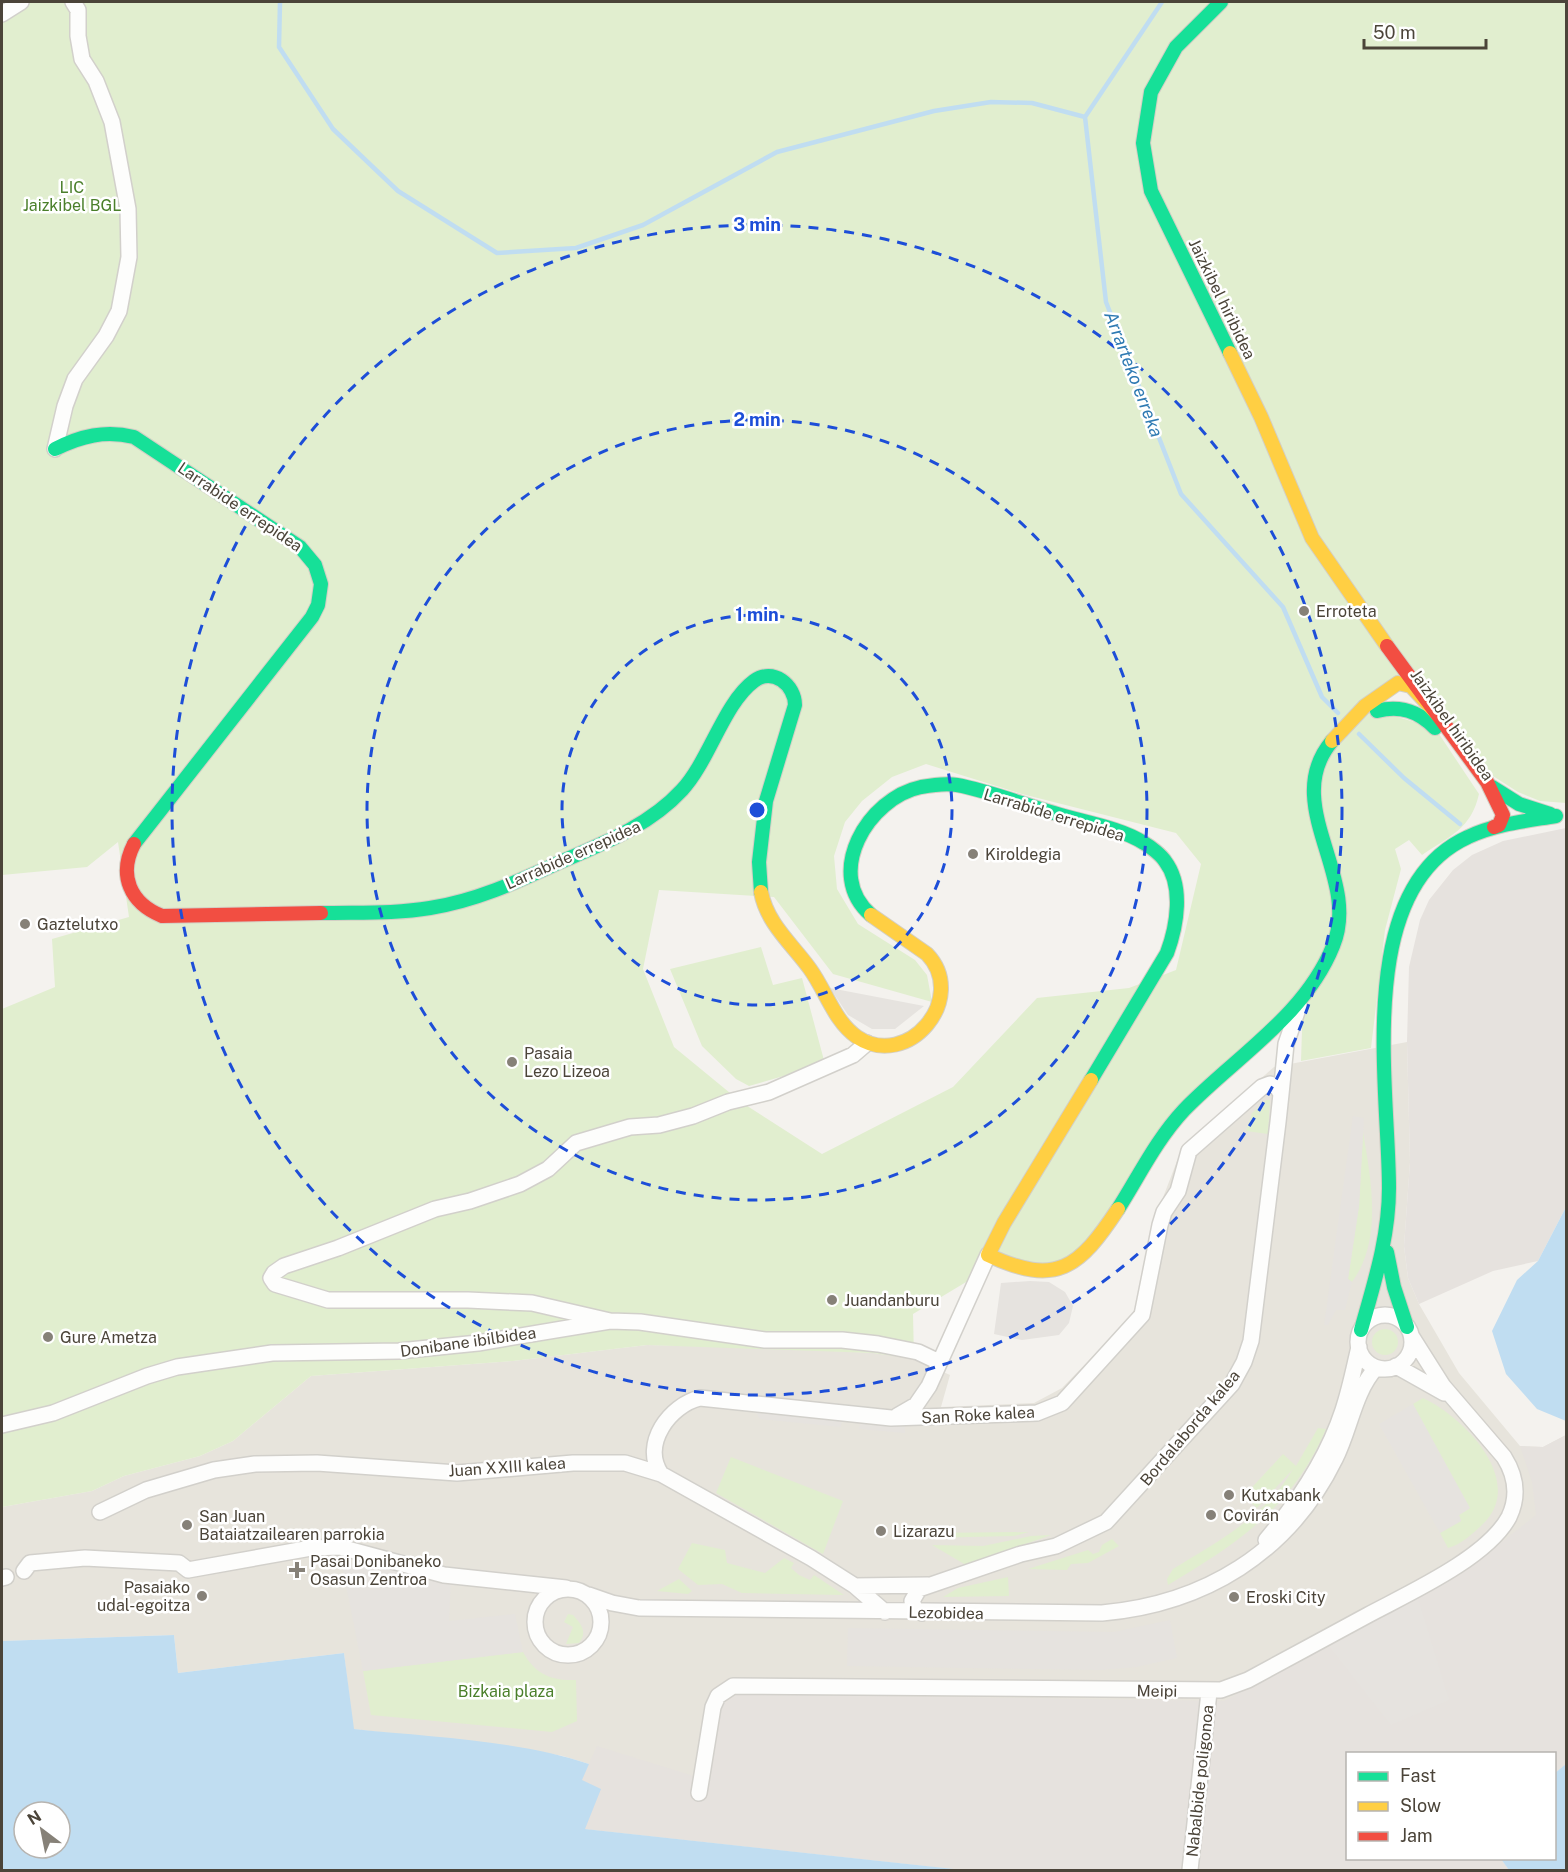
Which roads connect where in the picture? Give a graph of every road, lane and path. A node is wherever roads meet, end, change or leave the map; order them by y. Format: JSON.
{"nodes":[{"id":1,"x":21,"y":2,"type":"edge"},
{"id":2,"x":73,"y":2,"type":"edge"},
{"id":3,"x":1221,"y":2,"type":"edge"},
{"id":4,"x":2,"y":14,"type":"edge"},
{"id":5,"x":55,"y":449,"type":"joint"},
{"id":6,"x":1361,"y":612,"type":"junction"},
{"id":7,"x":1386,"y":660,"type":"junction"},
{"id":8,"x":1402,"y":667,"type":"junction"},
{"id":9,"x":1403,"y":683,"type":"junction"},
{"id":10,"x":1376,"y":704,"type":"junction"},
{"id":11,"x":1437,"y":722,"type":"junction"},
{"id":12,"x":1487,"y":782,"type":"junction"},
{"id":13,"x":1561,"y":815,"type":"edge"},
{"id":14,"x":1489,"y":821,"type":"junction"},
{"id":15,"x":1303,"y":998,"type":"junction"},
{"id":16,"x":867,"y":1043,"type":"junction"},
{"id":17,"x":1278,"y":1089,"type":"junction"},
{"id":18,"x":1386,"y":1246,"type":"junction"},
{"id":19,"x":988,"y":1256,"type":"junction"},
{"id":20,"x":610,"y":1322,"type":"junction"},
{"id":21,"x":1361,"y":1330,"type":"junction"},
{"id":22,"x":1409,"y":1332,"type":"junction"},
{"id":23,"x":1359,"y":1347,"type":"junction"},
{"id":24,"x":939,"y":1362,"type":"junction"},
{"id":25,"x":1396,"y":1366,"type":"junction"},
{"id":26,"x":1376,"y":1368,"type":"junction"},
{"id":27,"x":1455,"y":1401,"type":"junction"},
{"id":28,"x":891,"y":1418,"type":"junction"},
{"id":29,"x":2,"y":1425,"type":"edge"},
{"id":30,"x":661,"y":1474,"type":"junction"},
{"id":31,"x":100,"y":1512,"type":"dead end"},
{"id":32,"x":1244,"y":1564,"type":"junction"},
{"id":33,"x":24,"y":1571,"type":"dead end"},
{"id":34,"x":931,"y":1585,"type":"junction"},
{"id":35,"x":855,"y":1586,"type":"junction"},
{"id":36,"x":567,"y":1588,"type":"junction"},
{"id":37,"x":589,"y":1595,"type":"junction"},
{"id":38,"x":639,"y":1608,"type":"junction"},
{"id":39,"x":849,"y":1611,"type":"junction"},
{"id":40,"x":885,"y":1612,"type":"junction"},
{"id":41,"x":922,"y":1613,"type":"junction"},
{"id":42,"x":601,"y":1629,"type":"junction"},
{"id":43,"x":1209,"y":1692,"type":"junction"},
{"id":44,"x":699,"y":1793,"type":"dead end"},
{"id":45,"x":1190,"y":1870,"type":"edge"}],
"edges":[{"from":1,"to":4,"type":"street"},
{"from":2,"to":5,"type":"street","name":"Larrabide errepidea"},
{"from":3,"to":6,"type":"street","name":"Jaizkibel hiribidea"},
{"from":5,"to":16,"type":"street","name":"Larrabide errepidea"},
{"from":6,"to":7,"type":"street","name":"Jaizkibel hiribidea"},
{"from":6,"to":8,"type":"street","name":"Jaizkibel hiribidea"},
{"from":7,"to":9,"type":"street","name":"Jaizkibel hiribidea"},
{"from":7,"to":10,"type":"street"},
{"from":8,"to":9,"type":"street"},
{"from":8,"to":11,"type":"street","name":"Jaizkibel hiribidea"},
{"from":9,"to":10,"type":"street"},
{"from":9,"to":11,"type":"street","name":"Jaizkibel hiribidea"},
{"from":10,"to":11,"type":"street"},
{"from":10,"to":15,"type":"street"},
{"from":11,"to":12,"type":"street","name":"Jaizkibel hiribidea"},
{"from":11,"to":14,"type":"street","name":"Jaizkibel hiribidea"},
{"from":12,"to":13,"type":"street","name":"Jaizkibel hiribidea"},
{"from":12,"to":14,"type":"street","name":"Jaizkibel hiribidea"},
{"from":13,"to":14,"type":"street"},
{"from":14,"to":18,"type":"street"},
{"from":15,"to":17,"type":"street","name":"Bordalaborda kalea"},
{"from":15,"to":19,"type":"street"},
{"from":16,"to":19,"type":"street","name":"Larrabide errepidea"},
{"from":16,"to":20,"type":"street"},
{"from":17,"to":28,"type":"street","name":"San Roke kalea"},
{"from":17,"to":34,"type":"street","name":"Bordalaborda kalea"},
{"from":18,"to":21,"type":"street"},
{"from":18,"to":22,"type":"street"},
{"from":19,"to":24,"type":"street"},
{"from":20,"to":24,"type":"street","name":"Donibane ibilbidea"},
{"from":20,"to":29,"type":"street","name":"Donibane ibilbidea"},
{"from":21,"to":22,"type":"street"},
{"from":21,"to":23,"type":"street"},
{"from":22,"to":25,"type":"street"},
{"from":22,"to":27,"type":"street","name":"Meipi"},
{"from":23,"to":26,"type":"street"},
{"from":23,"to":32,"type":"street","name":"Lezobidea"},
{"from":24,"to":28,"type":"street"},
{"from":25,"to":26,"type":"street"},
{"from":25,"to":27,"type":"street","name":"Meipi"},
{"from":26,"to":32,"type":"street","name":"Lezobidea"},
{"from":27,"to":43,"type":"street","name":"Meipi"},
{"from":28,"to":30,"type":"street","name":"San Roke kalea"},
{"from":30,"to":31,"type":"street","name":"Juan XXIII kalea"},
{"from":30,"to":35,"type":"street","name":"Juan XXIII kalea"},
{"from":32,"to":41,"type":"street","name":"Lezobidea"},
{"from":33,"to":36,"type":"street"},
{"from":34,"to":35,"type":"street"},
{"from":34,"to":41,"type":"street","name":"Bordalaborda kalea"},
{"from":35,"to":39,"type":"street"},
{"from":35,"to":40,"type":"street","name":"Juan XXIII kalea"},
{"from":36,"to":37,"type":"street"},
{"from":36,"to":42,"type":"street"},
{"from":37,"to":38,"type":"street","name":"Lezobidea"},
{"from":37,"to":42,"type":"street"},
{"from":38,"to":39,"type":"street","name":"Lezobidea"},
{"from":38,"to":42,"type":"street","name":"Lezobidea"},
{"from":39,"to":40,"type":"street","name":"Lezobidea"},
{"from":40,"to":41,"type":"street","name":"Lezobidea"},
{"from":43,"to":44,"type":"street","name":"Meipi"},
{"from":43,"to":45,"type":"street","name":"Nabalbide poligonoa"}]}
